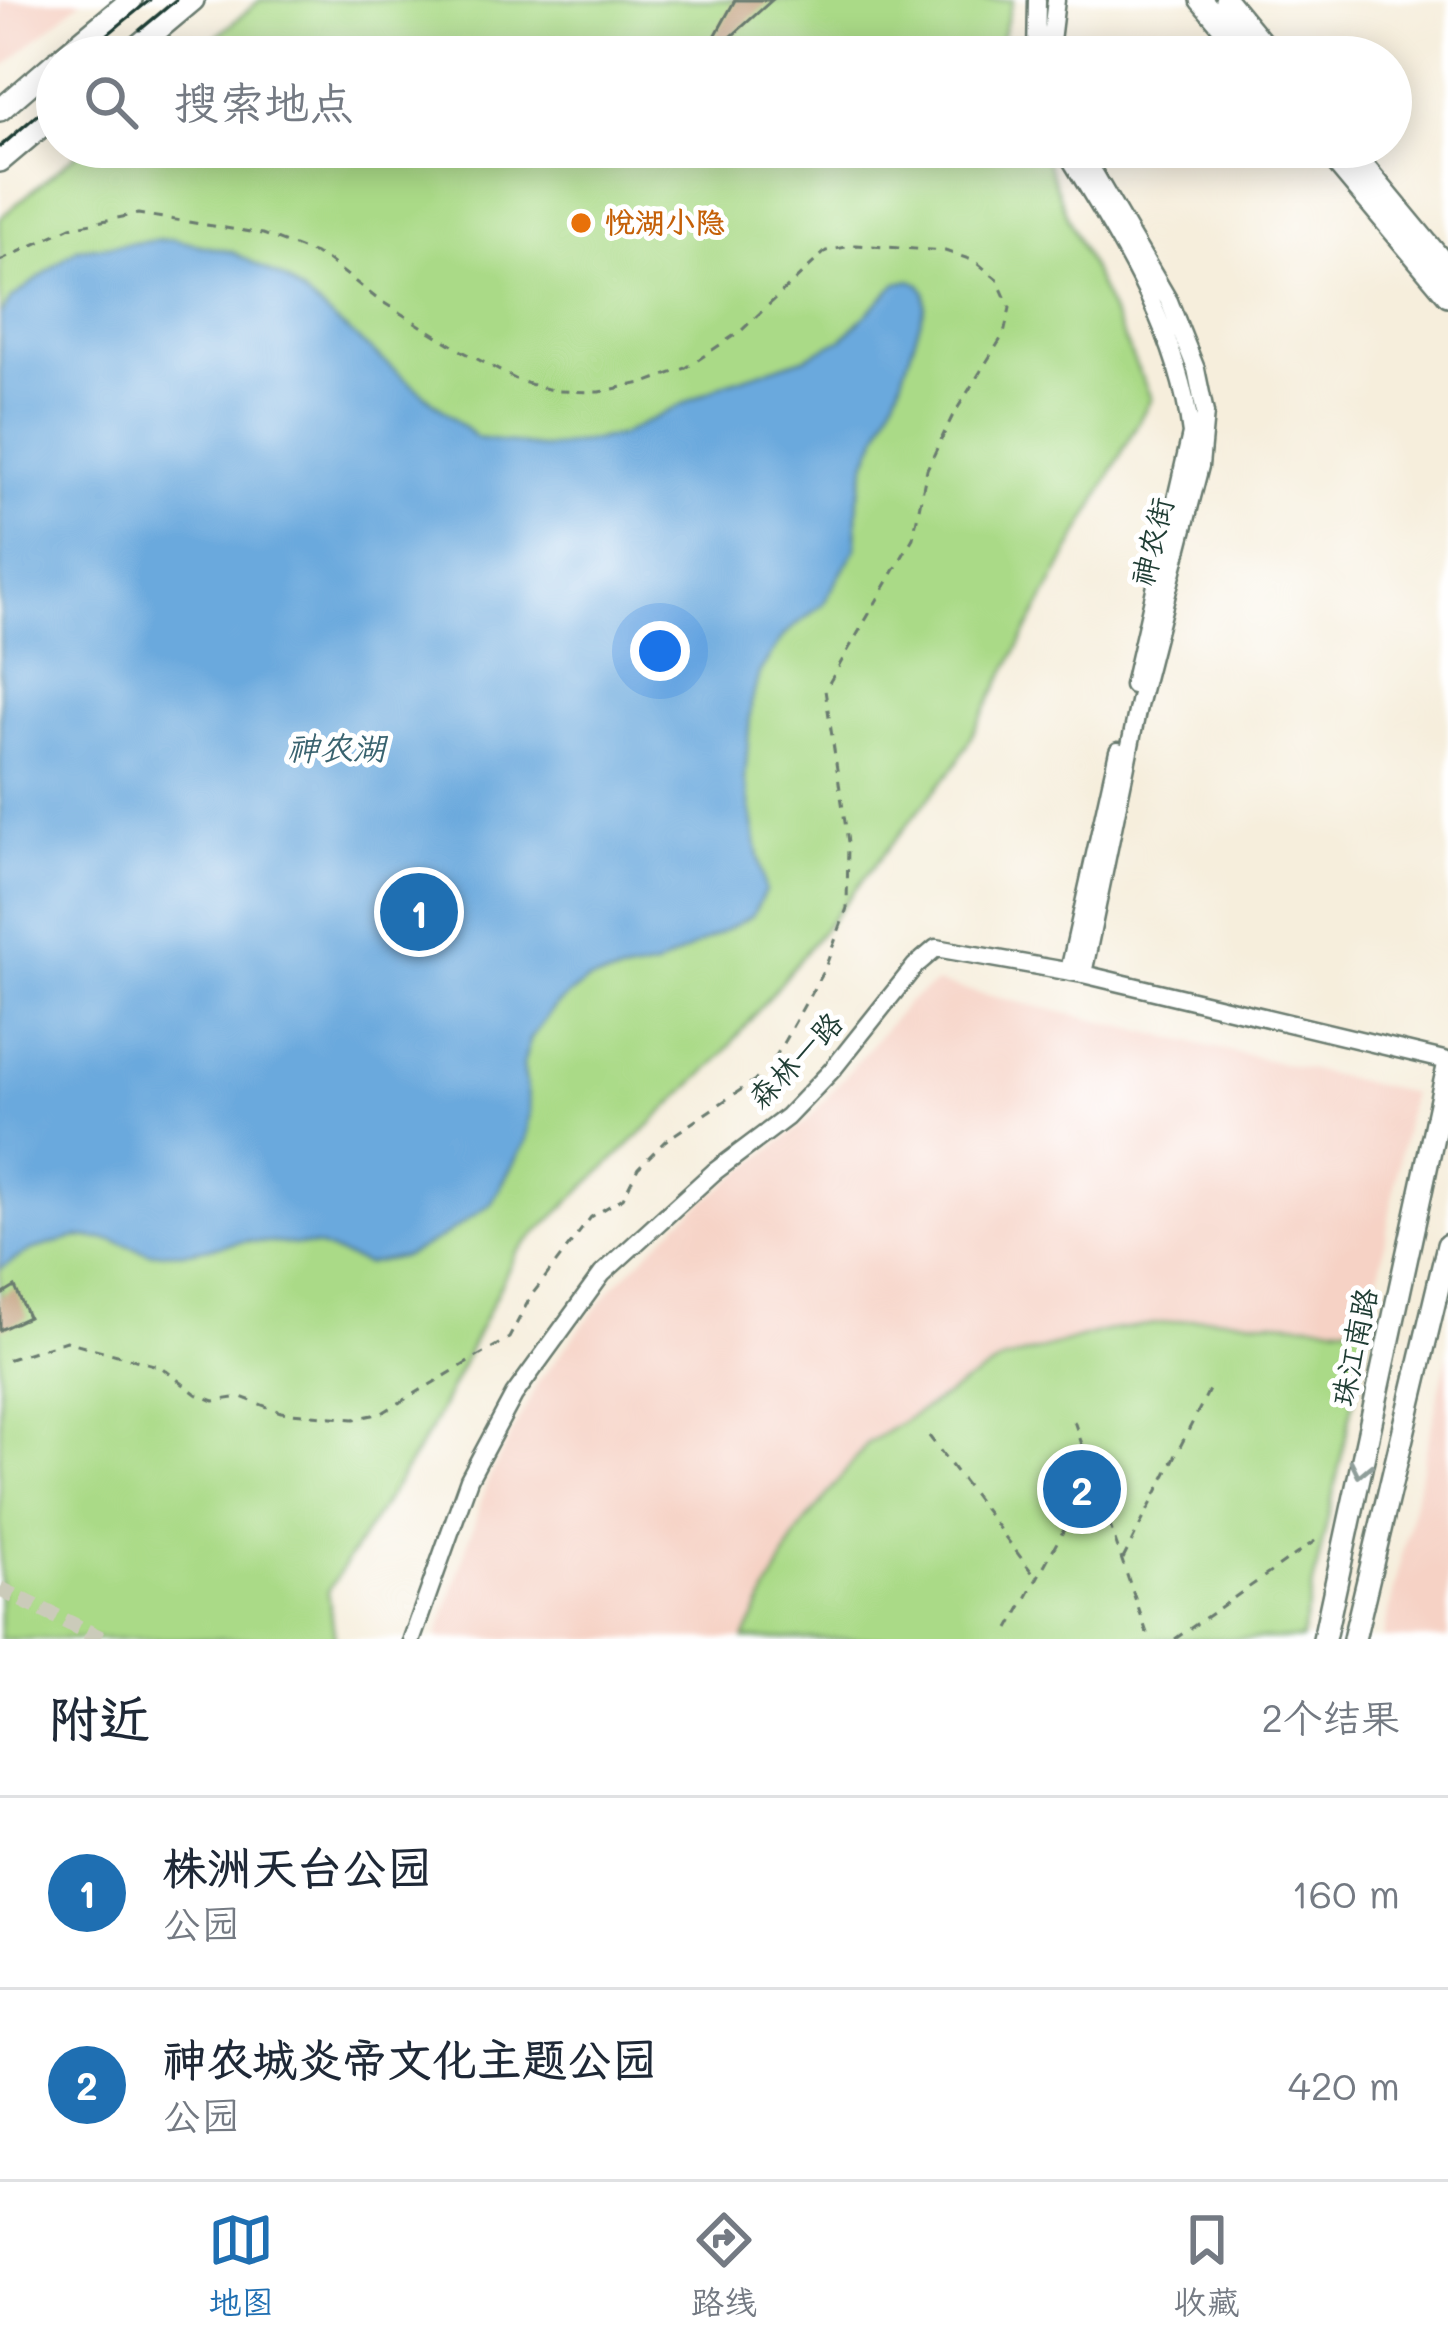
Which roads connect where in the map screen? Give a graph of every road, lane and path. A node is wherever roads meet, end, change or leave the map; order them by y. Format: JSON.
{"nodes":[{"id":1,"x":131,"y":0,"type":"edge"},
{"id":2,"x":193,"y":0,"type":"edge"},
{"id":3,"x":1037,"y":0,"type":"edge"},
{"id":4,"x":1056,"y":0,"type":"edge"},
{"id":5,"x":1202,"y":0,"type":"edge"},
{"id":6,"x":1226,"y":0,"type":"edge"},
{"id":7,"x":88,"y":36,"type":"edge"},
{"id":8,"x":150,"y":36,"type":"edge"},
{"id":9,"x":1036,"y":36,"type":"edge"},
{"id":10,"x":1051,"y":36,"type":"edge"},
{"id":11,"x":1232,"y":36,"type":"edge"},
{"id":12,"x":1256,"y":36,"type":"edge"},
{"id":13,"x":36,"y":79,"type":"edge"},
{"id":14,"x":0,"y":110,"type":"edge"},
{"id":15,"x":36,"y":131,"type":"edge"},
{"id":16,"x":0,"y":161,"type":"edge"},
{"id":17,"x":1076,"y":168,"type":"edge"},
{"id":18,"x":1091,"y":168,"type":"edge"},
{"id":19,"x":1342,"y":168,"type":"edge"},
{"id":20,"x":1364,"y":168,"type":"edge"},
{"id":21,"x":0,"y":261,"type":"edge"},
{"id":22,"x":1448,"y":269,"type":"edge"},
{"id":23,"x":1448,"y":295,"type":"edge"},
{"id":24,"x":1076,"y":973,"type":"junction"},
{"id":25,"x":1448,"y":1064,"type":"edge"},
{"id":26,"x":1448,"y":1245,"type":"edge"},
{"id":27,"x":0,"y":1362,"type":"edge"},
{"id":28,"x":1212,"y":1384,"type":"dead end"},
{"id":29,"x":1074,"y":1421,"type":"dead end"},
{"id":30,"x":929,"y":1436,"type":"dead end"},
{"id":31,"x":1093,"y":1478,"type":"junction"},
{"id":32,"x":1322,"y":1536,"type":"dead end"},
{"id":33,"x":1122,"y":1561,"type":"junction"},
{"id":34,"x":1036,"y":1580,"type":"junction"},
{"id":35,"x":1009,"y":1629,"type":"dead end"},
{"id":36,"x":412,"y":1639,"type":"edge"},
{"id":37,"x":1149,"y":1639,"type":"edge"},
{"id":38,"x":1175,"y":1639,"type":"edge"},
{"id":39,"x":1324,"y":1639,"type":"edge"},
{"id":40,"x":1354,"y":1639,"type":"edge"}],
"edges":[{"from":1,"to":7,"type":"main road"},
{"from":2,"to":8,"type":"main road"},
{"from":3,"to":9,"type":"street"},
{"from":4,"to":10,"type":"street"},
{"from":5,"to":11,"type":"main road"},
{"from":6,"to":12,"type":"main road"},
{"from":13,"to":14,"type":"main road"},
{"from":15,"to":16,"type":"main road"},
{"from":17,"to":24,"type":"street","name":"神农街"},
{"from":18,"to":24,"type":"street","name":"神农街"},
{"from":19,"to":23,"type":"main road"},
{"from":20,"to":22,"type":"main road"},
{"from":21,"to":27,"type":"path"},
{"from":24,"to":25,"type":"street","name":"森林一路"},
{"from":24,"to":36,"type":"street","name":"森林一路"},
{"from":25,"to":39,"type":"main road","name":"珠江南路","one_way":true},
{"from":26,"to":40,"type":"main road"},
{"from":28,"to":33,"type":"path"},
{"from":29,"to":31,"type":"path"},
{"from":30,"to":34,"type":"path"},
{"from":31,"to":33,"type":"path"},
{"from":31,"to":34,"type":"path"},
{"from":32,"to":38,"type":"path"},
{"from":33,"to":37,"type":"path"},
{"from":34,"to":35,"type":"path"}]}
